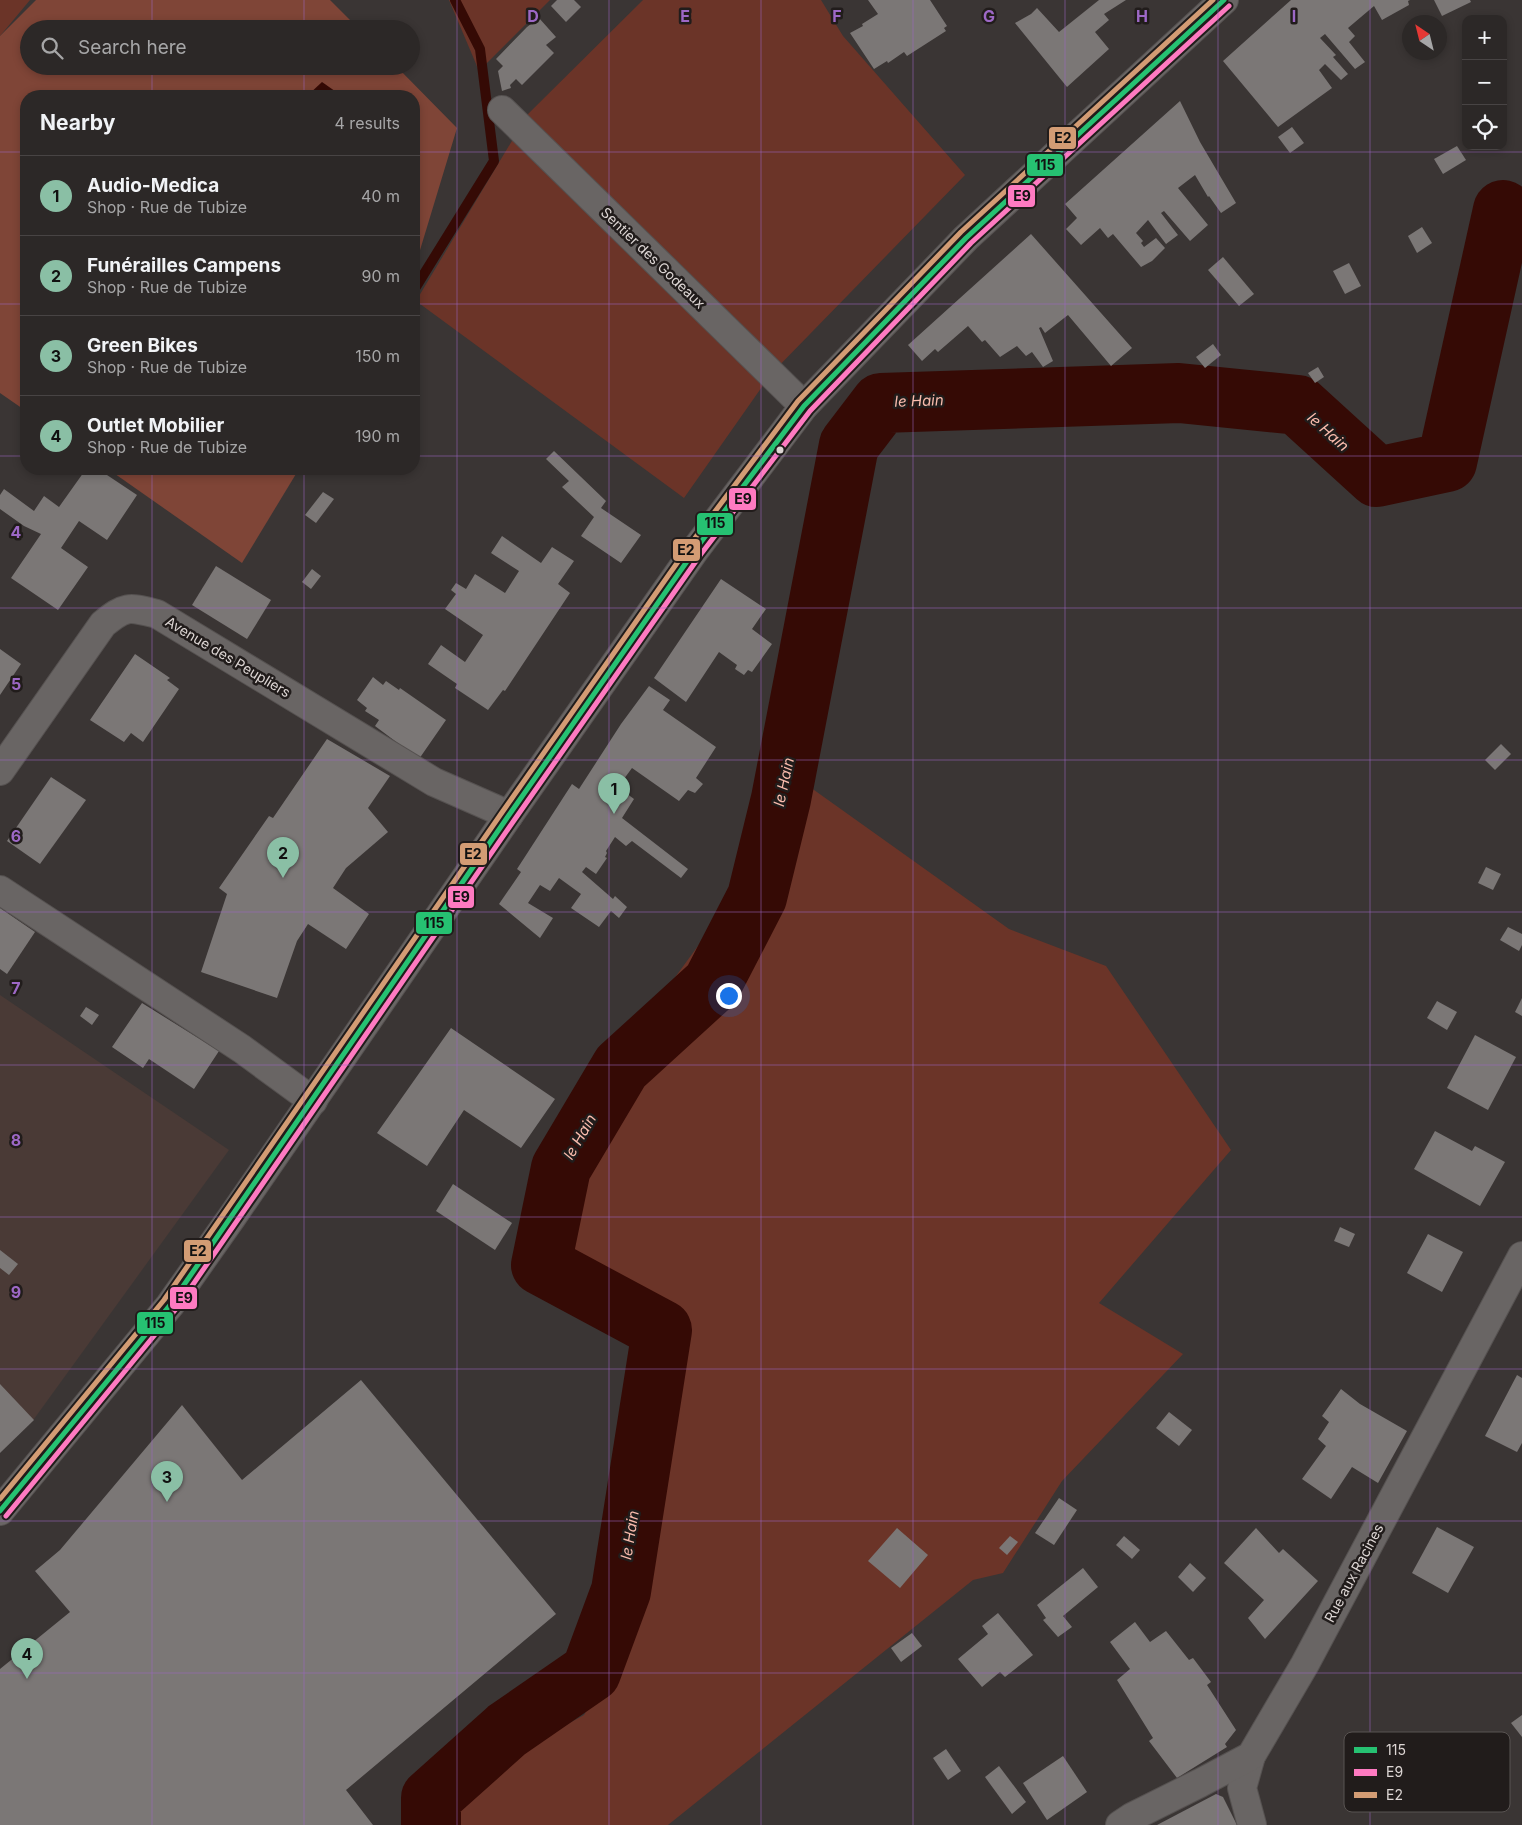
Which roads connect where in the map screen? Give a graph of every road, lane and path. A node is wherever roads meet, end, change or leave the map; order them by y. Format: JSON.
{"nodes":[{"id":1,"x":1224,"y":0,"type":"edge"},
{"id":2,"x":502,"y":110,"type":"dead end"},
{"id":3,"x":804,"y":406,"type":"junction"},
{"id":4,"x":0,"y":771,"type":"edge"},
{"id":5,"x":509,"y":815,"type":"junction"},
{"id":6,"x":0,"y":890,"type":"edge"},
{"id":7,"x":313,"y":1101,"type":"junction"},
{"id":8,"x":1522,"y":1256,"type":"edge"},
{"id":9,"x":0,"y":1511,"type":"edge"},
{"id":10,"x":1251,"y":1756,"type":"junction"},
{"id":11,"x":1120,"y":1825,"type":"edge"},
{"id":12,"x":1252,"y":1825,"type":"edge"}],
"edges":[{"from":1,"to":3,"type":"street"},
{"from":2,"to":3,"type":"street","name":"Sentier des Godeaux"},
{"from":3,"to":5,"type":"street"},
{"from":4,"to":5,"type":"street","name":"Avenue des Peupliers"},
{"from":5,"to":7,"type":"street"},
{"from":6,"to":7,"type":"street"},
{"from":7,"to":9,"type":"street"},
{"from":8,"to":10,"type":"street","name":"Rue aux Racines"},
{"from":10,"to":11,"type":"street"},
{"from":10,"to":12,"type":"street","name":"Rue aux Racines"}]}
